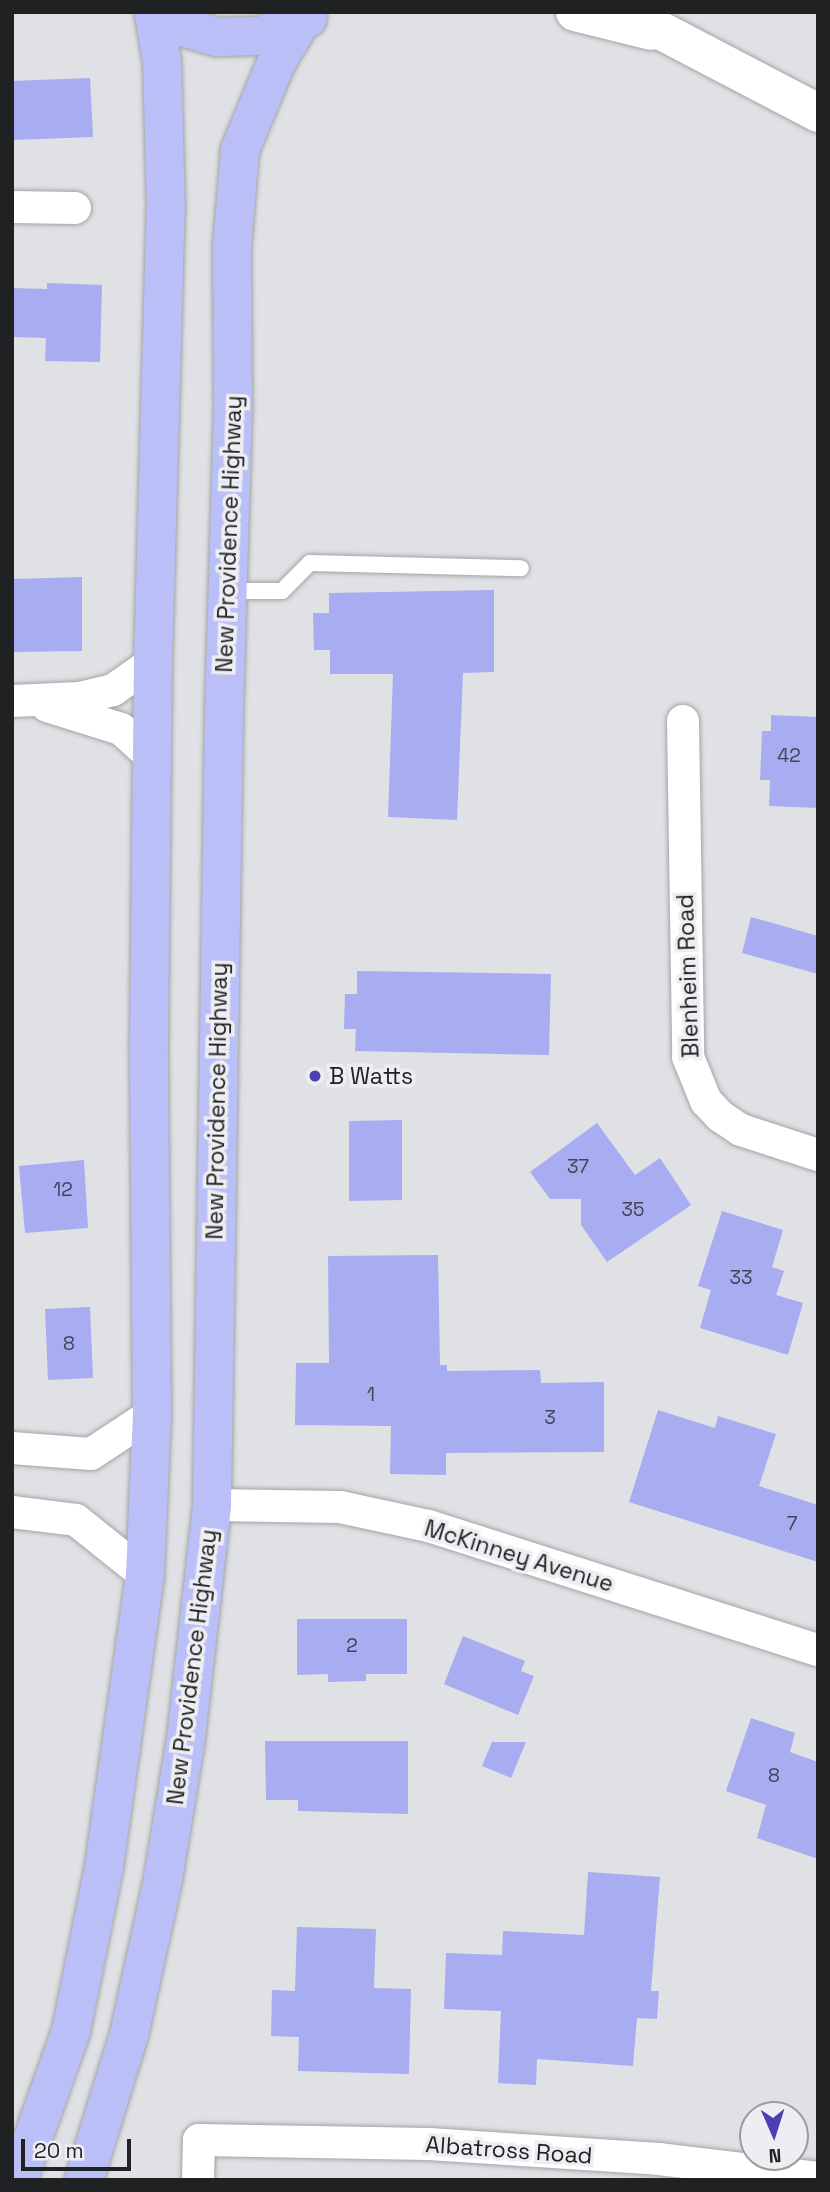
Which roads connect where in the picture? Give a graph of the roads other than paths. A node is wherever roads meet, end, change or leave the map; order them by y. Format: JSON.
{"nodes":[{"id":1,"x":575,"y":12,"type":"edge"},
{"id":2,"x":625,"y":12,"type":"edge"},
{"id":3,"x":154,"y":13,"type":"edge"},
{"id":4,"x":308,"y":18,"type":"edge"},
{"id":5,"x":663,"y":22,"type":"edge"},
{"id":6,"x":818,"y":113,"type":"edge"},
{"id":7,"x":12,"y":207,"type":"edge"},
{"id":8,"x":75,"y":208,"type":"dead end"},
{"id":9,"x":521,"y":568,"type":"dead end"},
{"id":10,"x":227,"y":591,"type":"junction"},
{"id":11,"x":153,"y":662,"type":"junction"},
{"id":12,"x":19,"y":701,"type":"edge"},
{"id":13,"x":683,"y":721,"type":"dead end"},
{"id":14,"x":151,"y":756,"type":"junction"},
{"id":15,"x":818,"y":1155,"type":"edge"},
{"id":16,"x":152,"y":1414,"type":"junction"},
{"id":17,"x":12,"y":1448,"type":"edge"},
{"id":18,"x":212,"y":1505,"type":"junction"},
{"id":19,"x":12,"y":1512,"type":"edge"},
{"id":20,"x":145,"y":1575,"type":"junction"},
{"id":21,"x":818,"y":1650,"type":"edge"},
{"id":22,"x":659,"y":2169,"type":"edge"},
{"id":23,"x":818,"y":2178,"type":"edge"},
{"id":24,"x":18,"y":2180,"type":"edge"},
{"id":25,"x":85,"y":2180,"type":"edge"},
{"id":26,"x":198,"y":2180,"type":"edge"}],
"edges":[{"from":1,"to":5,"type":"main road"},
{"from":2,"to":5,"type":"main road"},
{"from":3,"to":4,"type":"highway"},
{"from":3,"to":11,"type":"highway"},
{"from":4,"to":10,"type":"highway","name":"New Providence Highway"},
{"from":5,"to":6,"type":"main road"},
{"from":7,"to":8,"type":"street"},
{"from":9,"to":10,"type":"lane"},
{"from":10,"to":18,"type":"highway","name":"New Providence Highway"},
{"from":11,"to":12,"type":"street"},
{"from":11,"to":14,"type":"highway"},
{"from":12,"to":14,"type":"street"},
{"from":13,"to":15,"type":"street","name":"Blenheim Road"},
{"from":14,"to":16,"type":"highway"},
{"from":16,"to":17,"type":"street"},
{"from":16,"to":20,"type":"highway"},
{"from":18,"to":21,"type":"street","name":"McKinney Avenue"},
{"from":18,"to":25,"type":"highway","name":"New Providence Highway"},
{"from":19,"to":20,"type":"street"},
{"from":20,"to":24,"type":"highway"},
{"from":22,"to":23,"type":"street","name":"Albatross Road"},
{"from":22,"to":26,"type":"street","name":"Albatross Road"}]}
